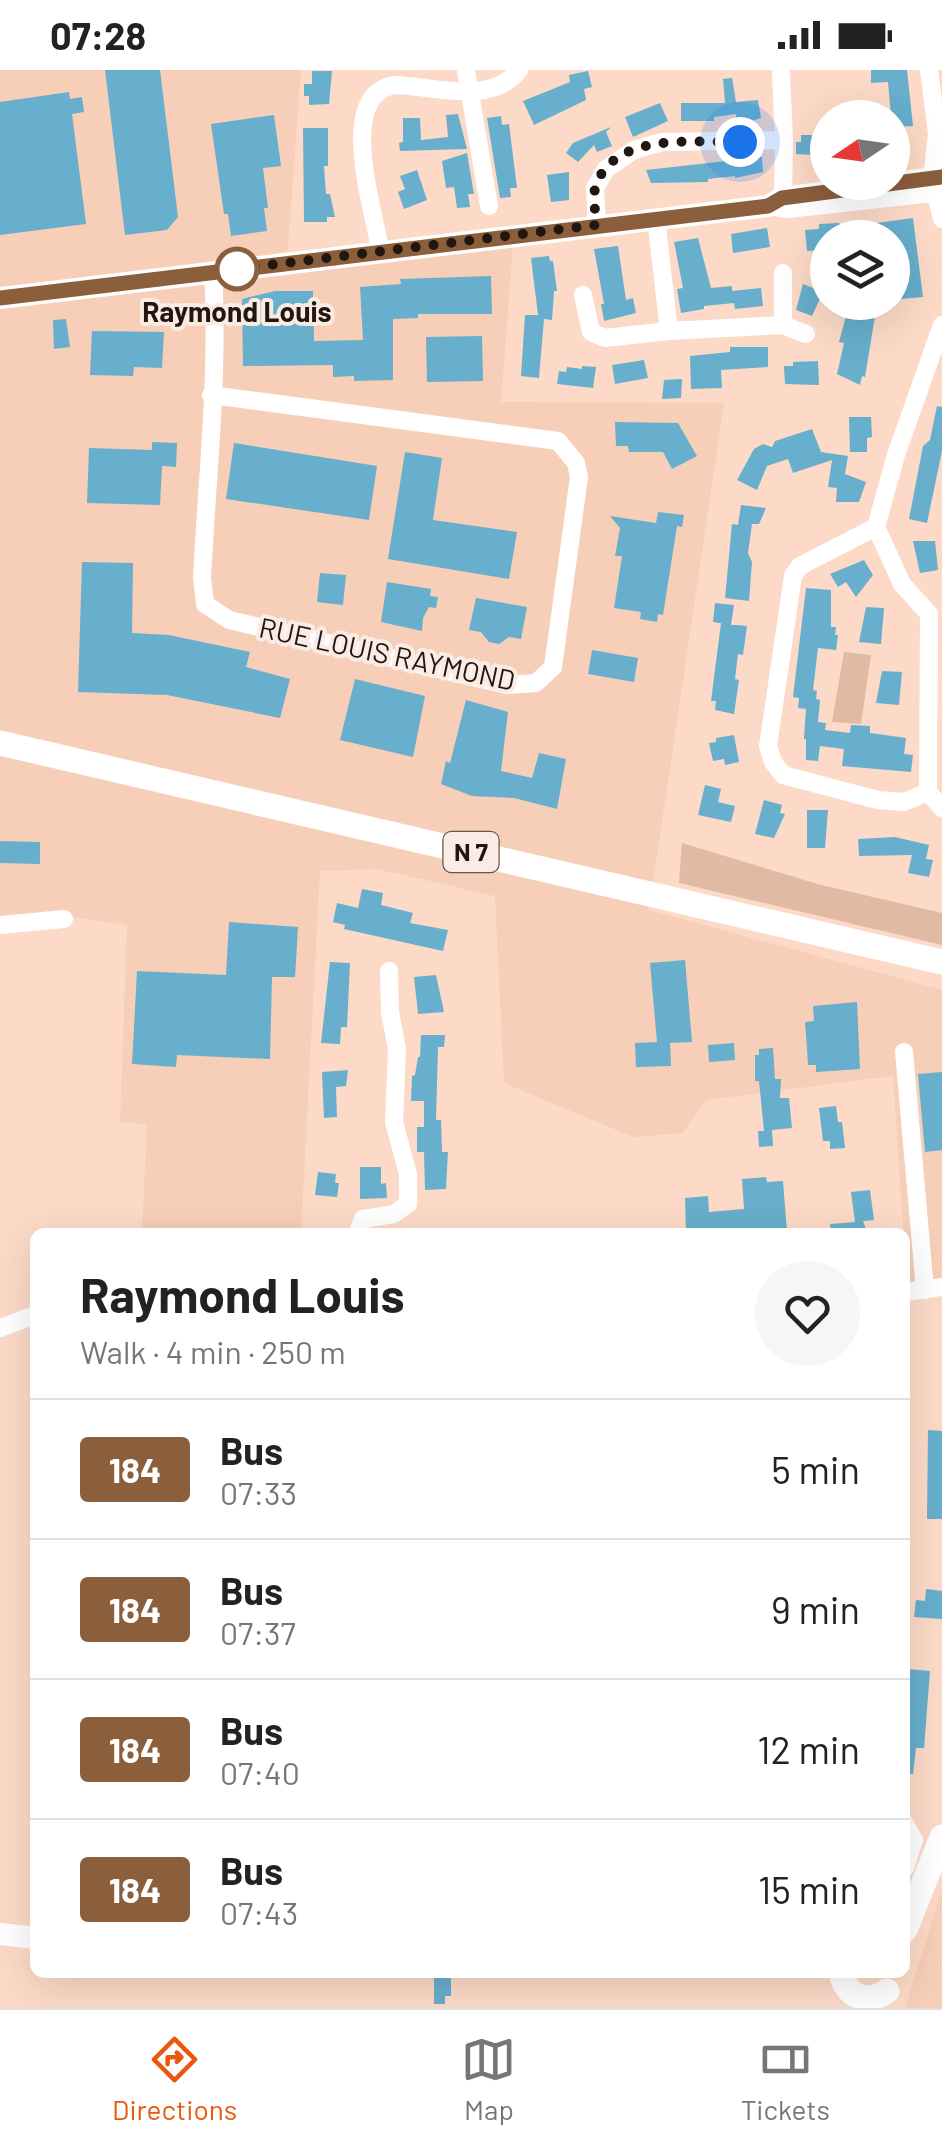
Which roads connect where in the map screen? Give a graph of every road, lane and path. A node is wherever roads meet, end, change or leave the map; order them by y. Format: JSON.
{"nodes":[{"id":1,"x":466,"y":70,"type":"edge"},
{"id":2,"x":519,"y":70,"type":"edge"},
{"id":3,"x":929,"y":70,"type":"edge"},
{"id":4,"x":781,"y":74,"type":"dead end"},
{"id":5,"x":469,"y":91,"type":"junction"},
{"id":6,"x":939,"y":139,"type":"edge"},
{"id":7,"x":784,"y":140,"type":"junction"},
{"id":8,"x":938,"y":185,"type":"edge"},
{"id":9,"x":775,"y":202,"type":"junction"},
{"id":10,"x":489,"y":206,"type":"dead end"},
{"id":11,"x":656,"y":218,"type":"junction"},
{"id":12,"x":942,"y":219,"type":"edge"},
{"id":13,"x":596,"y":225,"type":"junction"},
{"id":14,"x":380,"y":251,"type":"junction"},
{"id":15,"x":213,"y":272,"type":"junction"},
{"id":16,"x":783,"y":273,"type":"dead end"},
{"id":17,"x":583,"y":295,"type":"dead end"},
{"id":18,"x":0,"y":298,"type":"edge"},
{"id":19,"x":784,"y":325,"type":"junction"},
{"id":20,"x":669,"y":331,"type":"junction"},
{"id":21,"x":806,"y":334,"type":"dead end"},
{"id":22,"x":941,"y":334,"type":"edge"},
{"id":23,"x":211,"y":395,"type":"junction"},
{"id":24,"x":876,"y":527,"type":"junction"},
{"id":25,"x":936,"y":614,"type":"edge"},
{"id":26,"x":0,"y":743,"type":"edge"},
{"id":27,"x":928,"y":792,"type":"junction"},
{"id":28,"x":942,"y":808,"type":"edge"},
{"id":29,"x":64,"y":919,"type":"dead end"},
{"id":30,"x":0,"y":925,"type":"edge"},
{"id":31,"x":942,"y":962,"type":"edge"},
{"id":32,"x":389,"y":971,"type":"dead end"},
{"id":33,"x":904,"y":1052,"type":"dead end"},
{"id":34,"x":360,"y":1228,"type":"edge"},
{"id":35,"x":934,"y":1288,"type":"edge"},
{"id":36,"x":30,"y":1318,"type":"edge"},
{"id":37,"x":0,"y":1328,"type":"edge"},
{"id":38,"x":910,"y":1833,"type":"edge"},
{"id":39,"x":942,"y":1836,"type":"edge"},
{"id":40,"x":918,"y":1869,"type":"edge"},
{"id":41,"x":910,"y":1907,"type":"edge"},
{"id":42,"x":0,"y":1934,"type":"edge"},
{"id":43,"x":30,"y":1937,"type":"edge"},
{"id":44,"x":845,"y":1986,"type":"edge"},
{"id":45,"x":888,"y":1990,"type":"edge"}],
"edges":[{"from":1,"to":5,"type":"street"},
{"from":2,"to":5,"type":"street"},
{"from":3,"to":6,"type":"street"},
{"from":4,"to":7,"type":"street"},
{"from":5,"to":10,"type":"street"},
{"from":5,"to":14,"type":"street"},
{"from":6,"to":8,"type":"street"},
{"from":7,"to":9,"type":"street"},
{"from":7,"to":13,"type":"street"},
{"from":8,"to":9,"type":"street"},
{"from":8,"to":9,"type":"street"},
{"from":8,"to":12,"type":"street"},
{"from":9,"to":11,"type":"street"},
{"from":11,"to":13,"type":"street"},
{"from":11,"to":20,"type":"street"},
{"from":13,"to":14,"type":"street"},
{"from":14,"to":15,"type":"street"},
{"from":15,"to":18,"type":"street"},
{"from":15,"to":23,"type":"street","name":"RUE LOUIS RAYMOND"},
{"from":16,"to":19,"type":"street"},
{"from":17,"to":20,"type":"street"},
{"from":19,"to":20,"type":"street"},
{"from":19,"to":21,"type":"street"},
{"from":22,"to":24,"type":"street"},
{"from":23,"to":23,"type":"street","name":"RUE LOUIS RAYMOND"},
{"from":24,"to":25,"type":"street"},
{"from":24,"to":27,"type":"street"},
{"from":25,"to":27,"type":"street"},
{"from":26,"to":31,"type":"main road","number":"N 7"},
{"from":27,"to":28,"type":"street"},
{"from":29,"to":30,"type":"street"},
{"from":32,"to":34,"type":"street"},
{"from":33,"to":35,"type":"street"},
{"from":36,"to":37,"type":"street"},
{"from":38,"to":40,"type":"street"},
{"from":39,"to":40,"type":"main road"},
{"from":40,"to":41,"type":"main road"},
{"from":42,"to":43,"type":"street"},
{"from":44,"to":45,"type":"main road"}]}
